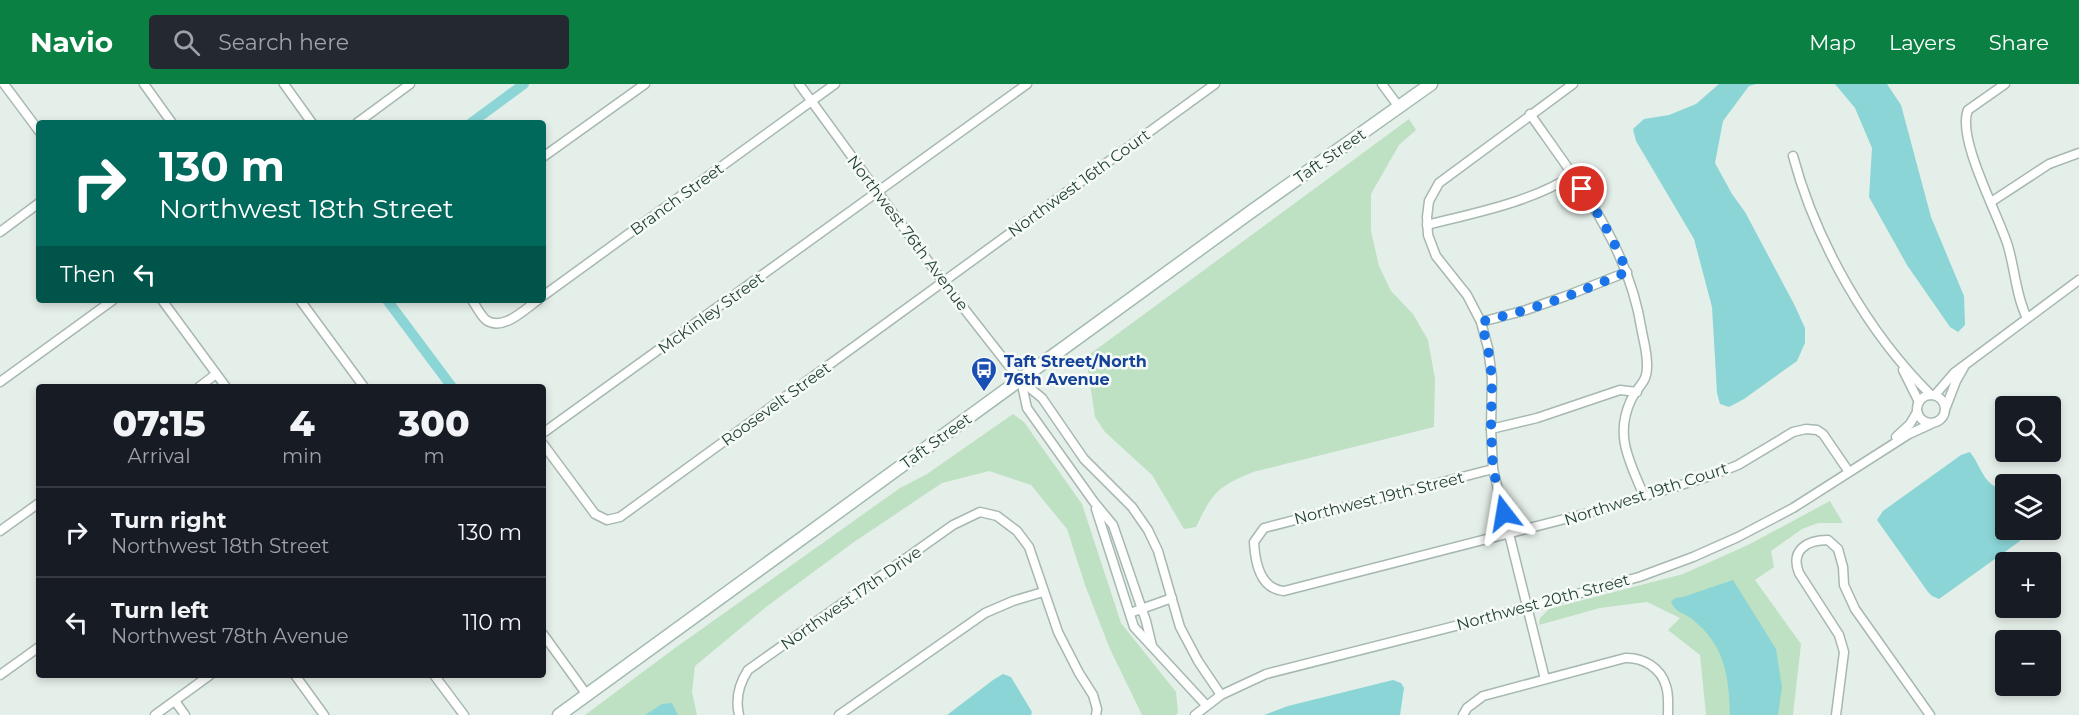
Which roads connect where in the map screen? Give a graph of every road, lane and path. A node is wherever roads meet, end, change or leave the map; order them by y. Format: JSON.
{"nodes":[{"id":1,"x":4,"y":84,"type":"edge"},
{"id":2,"x":144,"y":84,"type":"edge"},
{"id":3,"x":284,"y":84,"type":"edge"},
{"id":4,"x":410,"y":84,"type":"edge"},
{"id":5,"x":645,"y":84,"type":"edge"},
{"id":6,"x":799,"y":84,"type":"edge"},
{"id":7,"x":835,"y":84,"type":"edge"},
{"id":8,"x":1027,"y":84,"type":"edge"},
{"id":9,"x":1215,"y":84,"type":"edge"},
{"id":10,"x":1382,"y":84,"type":"edge"},
{"id":11,"x":1431,"y":84,"type":"edge"},
{"id":12,"x":1573,"y":84,"type":"edge"},
{"id":13,"x":2005,"y":84,"type":"edge"},
{"id":14,"x":0,"y":88,"type":"edge"},
{"id":15,"x":812,"y":101,"type":"junction"},
{"id":16,"x":1399,"y":107,"type":"junction"},
{"id":17,"x":1530,"y":114,"type":"junction"},
{"id":18,"x":170,"y":120,"type":"edge"},
{"id":19,"x":310,"y":120,"type":"edge"},
{"id":20,"x":361,"y":120,"type":"edge"},
{"id":21,"x":36,"y":127,"type":"edge"},
{"id":22,"x":2079,"y":153,"type":"edge"},
{"id":23,"x":546,"y":155,"type":"edge"},
{"id":24,"x":1794,"y":156,"type":"dead end"},
{"id":25,"x":1573,"y":175,"type":"junction"},
{"id":26,"x":878,"y":193,"type":"junction"},
{"id":27,"x":1991,"y":202,"type":"junction"},
{"id":28,"x":36,"y":205,"type":"edge"},
{"id":29,"x":1427,"y":225,"type":"junction"},
{"id":30,"x":0,"y":232,"type":"edge"},
{"id":31,"x":1627,"y":272,"type":"junction"},
{"id":32,"x":2079,"y":280,"type":"edge"},
{"id":33,"x":944,"y":283,"type":"junction"},
{"id":34,"x":546,"y":294,"type":"edge"},
{"id":35,"x":109,"y":303,"type":"edge"},
{"id":36,"x":164,"y":303,"type":"edge"},
{"id":37,"x":302,"y":303,"type":"edge"},
{"id":38,"x":474,"y":303,"type":"edge"},
{"id":39,"x":534,"y":303,"type":"edge"},
{"id":40,"x":2027,"y":318,"type":"junction"},
{"id":41,"x":1481,"y":322,"type":"junction"},
{"id":42,"x":1896,"y":356,"type":"junction"},
{"id":43,"x":1966,"y":364,"type":"junction"},
{"id":44,"x":216,"y":374,"type":"junction"},
{"id":45,"x":1020,"y":380,"type":"junction"},
{"id":46,"x":0,"y":382,"type":"edge"},
{"id":47,"x":203,"y":384,"type":"edge"},
{"id":48,"x":224,"y":384,"type":"edge"},
{"id":49,"x":362,"y":384,"type":"edge"},
{"id":50,"x":1637,"y":392,"type":"junction"},
{"id":51,"x":1933,"y":395,"type":"junction"},
{"id":52,"x":1919,"y":402,"type":"junction"},
{"id":53,"x":1946,"y":408,"type":"junction"},
{"id":54,"x":1917,"y":411,"type":"junction"},
{"id":55,"x":1931,"y":424,"type":"junction"},
{"id":56,"x":1491,"y":429,"type":"junction"},
{"id":57,"x":546,"y":431,"type":"edge"},
{"id":58,"x":546,"y":448,"type":"edge"},
{"id":59,"x":1879,"y":454,"type":"junction"},
{"id":60,"x":1493,"y":469,"type":"junction"},
{"id":61,"x":1849,"y":472,"type":"junction"},
{"id":62,"x":1644,"y":496,"type":"junction"},
{"id":63,"x":1094,"y":502,"type":"junction"},
{"id":64,"x":36,"y":505,"type":"edge"},
{"id":65,"x":0,"y":531,"type":"edge"},
{"id":66,"x":1509,"y":534,"type":"junction"},
{"id":67,"x":1276,"y":590,"type":"joint"},
{"id":68,"x":1043,"y":592,"type":"junction"},
{"id":69,"x":1172,"y":598,"type":"junction"},
{"id":70,"x":1526,"y":608,"type":"junction"},
{"id":71,"x":1141,"y":609,"type":"junction"},
{"id":72,"x":1130,"y":613,"type":"junction"},
{"id":73,"x":546,"y":638,"type":"edge"},
{"id":74,"x":1152,"y":646,"type":"junction"},
{"id":75,"x":36,"y":649,"type":"edge"},
{"id":76,"x":0,"y":675,"type":"edge"},
{"id":77,"x":206,"y":678,"type":"edge"},
{"id":78,"x":297,"y":678,"type":"edge"},
{"id":79,"x":437,"y":678,"type":"edge"},
{"id":80,"x":1545,"y":680,"type":"junction"},
{"id":81,"x":587,"y":695,"type":"junction"},
{"id":82,"x":1221,"y":695,"type":"junction"},
{"id":83,"x":175,"y":701,"type":"junction"},
{"id":84,"x":1206,"y":705,"type":"junction"},
{"id":85,"x":1097,"y":712,"type":"edge"},
{"id":86,"x":156,"y":715,"type":"edge"},
{"id":87,"x":185,"y":715,"type":"edge"},
{"id":88,"x":324,"y":715,"type":"edge"},
{"id":89,"x":464,"y":715,"type":"edge"},
{"id":90,"x":559,"y":715,"type":"edge"},
{"id":91,"x":739,"y":715,"type":"edge"},
{"id":92,"x":839,"y":715,"type":"edge"},
{"id":93,"x":1195,"y":715,"type":"edge"},
{"id":94,"x":1463,"y":715,"type":"edge"},
{"id":95,"x":1668,"y":715,"type":"edge"},
{"id":96,"x":1836,"y":715,"type":"edge"},
{"id":97,"x":1930,"y":715,"type":"edge"}],
"edges":[{"from":1,"to":14,"type":"street"},
{"from":1,"to":21,"type":"street"},
{"from":2,"to":18,"type":"street"},
{"from":3,"to":19,"type":"street"},
{"from":4,"to":20,"type":"street"},
{"from":5,"to":23,"type":"street"},
{"from":6,"to":15,"type":"street","name":"Northwest 76th Avenue"},
{"from":7,"to":15,"type":"street","name":"Branch Street"},
{"from":8,"to":26,"type":"street","name":"McKinley Street"},
{"from":9,"to":33,"type":"street","name":"Northwest 16th Court"},
{"from":10,"to":16,"type":"street"},
{"from":11,"to":16,"type":"street","name":"Taft Street"},
{"from":12,"to":17,"type":"street"},
{"from":13,"to":27,"type":"street"},
{"from":15,"to":26,"type":"street","name":"Northwest 76th Avenue"},
{"from":15,"to":34,"type":"street","name":"Branch Street"},
{"from":16,"to":45,"type":"street","name":"Taft Street"},
{"from":17,"to":25,"type":"street"},
{"from":17,"to":29,"type":"street"},
{"from":22,"to":27,"type":"street"},
{"from":24,"to":42,"type":"street"},
{"from":25,"to":29,"type":"street"},
{"from":25,"to":31,"type":"street"},
{"from":26,"to":33,"type":"street","name":"Northwest 76th Avenue"},
{"from":26,"to":57,"type":"street","name":"McKinley Street"},
{"from":27,"to":40,"type":"street"},
{"from":28,"to":30,"type":"street"},
{"from":29,"to":41,"type":"street"},
{"from":31,"to":41,"type":"street"},
{"from":31,"to":50,"type":"street"},
{"from":32,"to":40,"type":"street"},
{"from":33,"to":45,"type":"street","name":"Northwest 76th Avenue"},
{"from":33,"to":58,"type":"street","name":"Roosevelt Street"},
{"from":35,"to":46,"type":"street"},
{"from":36,"to":44,"type":"street"},
{"from":37,"to":49,"type":"street"},
{"from":38,"to":39,"type":"street"},
{"from":40,"to":43,"type":"street"},
{"from":41,"to":56,"type":"street"},
{"from":42,"to":51,"type":"street"},
{"from":42,"to":52,"type":"street"},
{"from":43,"to":51,"type":"street"},
{"from":43,"to":53,"type":"street"},
{"from":44,"to":47,"type":"street"},
{"from":44,"to":48,"type":"street"},
{"from":45,"to":63,"type":"street","name":"Northwest 76th Avenue"},
{"from":45,"to":69,"type":"street","name":"Northwest 76th Avenue"},
{"from":45,"to":81,"type":"street","name":"Taft Street"},
{"from":50,"to":56,"type":"street"},
{"from":50,"to":62,"type":"street"},
{"from":51,"to":52,"type":"street"},
{"from":51,"to":53,"type":"street"},
{"from":52,"to":54,"type":"street"},
{"from":53,"to":55,"type":"street"},
{"from":54,"to":55,"type":"street"},
{"from":54,"to":59,"type":"street","name":"Northwest 20th Street"},
{"from":55,"to":59,"type":"street","name":"Northwest 20th Street"},
{"from":56,"to":60,"type":"street"},
{"from":59,"to":61,"type":"street","name":"Northwest 20th Street"},
{"from":60,"to":66,"type":"street"},
{"from":60,"to":67,"type":"street","name":"Northwest 19th Street"},
{"from":61,"to":62,"type":"street","name":"Northwest 19th Court"},
{"from":61,"to":70,"type":"street","name":"Northwest 20th Street"},
{"from":62,"to":66,"type":"street","name":"Northwest 19th Court"},
{"from":63,"to":71,"type":"street","name":"Northwest 76th Avenue"},
{"from":63,"to":72,"type":"street","name":"Northwest 76th Avenue"},
{"from":64,"to":65,"type":"street"},
{"from":66,"to":67,"type":"street","name":"Northwest 19th Court"},
{"from":66,"to":70,"type":"street"},
{"from":68,"to":85,"type":"street"},
{"from":68,"to":91,"type":"street","name":"Northwest 17th Drive"},
{"from":68,"to":92,"type":"street"},
{"from":69,"to":71,"type":"street"},
{"from":69,"to":82,"type":"street","name":"Northwest 76th Avenue"},
{"from":70,"to":80,"type":"street"},
{"from":70,"to":82,"type":"street","name":"Northwest 20th Street"},
{"from":71,"to":72,"type":"street"},
{"from":71,"to":74,"type":"street","name":"Northwest 76th Avenue"},
{"from":72,"to":74,"type":"street","name":"Northwest 76th Avenue"},
{"from":73,"to":81,"type":"street"},
{"from":74,"to":84,"type":"street","name":"Northwest 76th Avenue"},
{"from":75,"to":76,"type":"street"},
{"from":77,"to":83,"type":"street"},
{"from":78,"to":88,"type":"street"},
{"from":79,"to":89,"type":"street"},
{"from":80,"to":94,"type":"street"},
{"from":80,"to":95,"type":"street"},
{"from":81,"to":90,"type":"street","name":"Taft Street"},
{"from":82,"to":84,"type":"street","name":"Northwest 20th Street"},
{"from":83,"to":86,"type":"street"},
{"from":83,"to":87,"type":"street"},
{"from":84,"to":93,"type":"street","name":"Northwest 20th Street"},
{"from":96,"to":97,"type":"street"}]}
